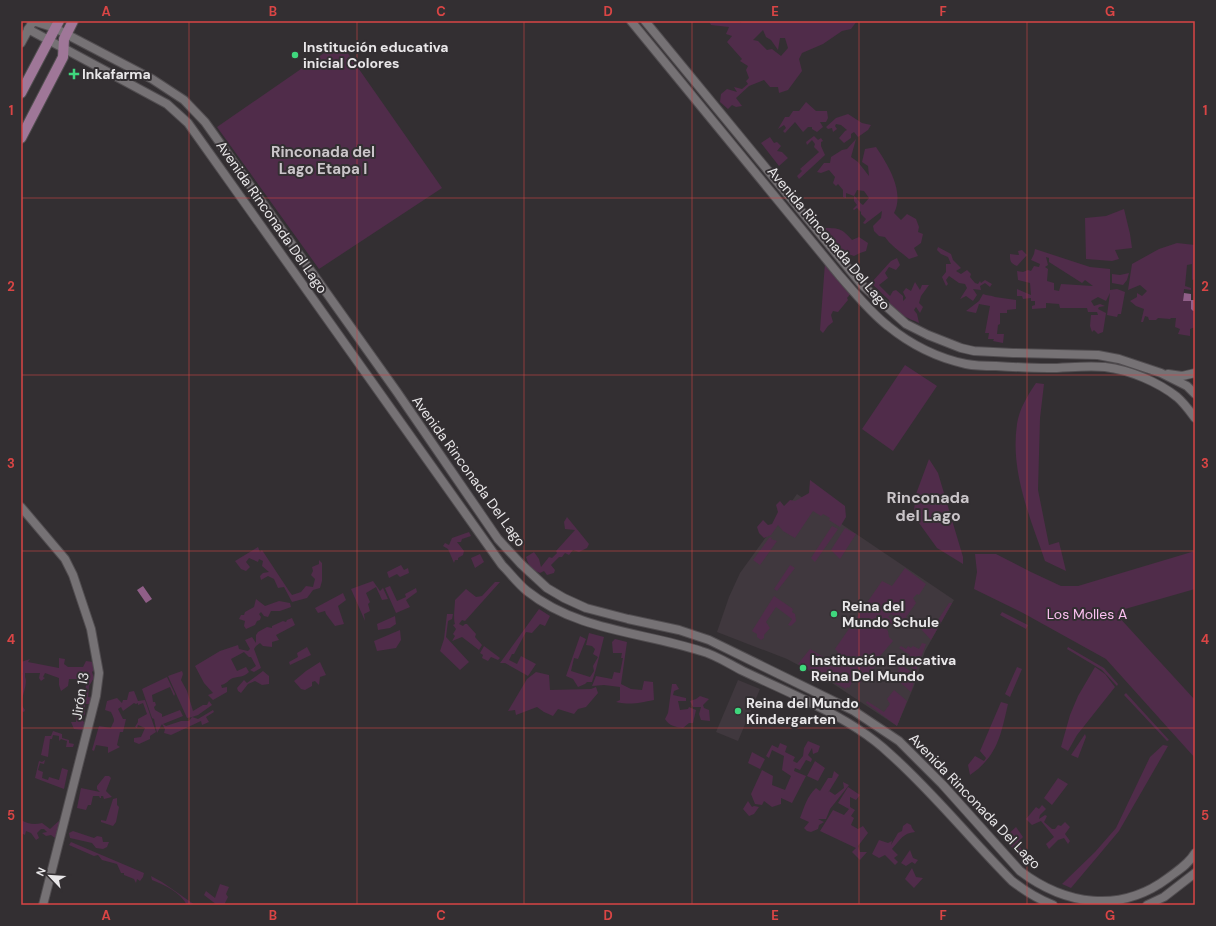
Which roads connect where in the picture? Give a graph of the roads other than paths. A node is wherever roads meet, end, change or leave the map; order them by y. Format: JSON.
{"nodes":[{"id":1,"x":33,"y":21,"type":"edge"},
{"id":2,"x":73,"y":21,"type":"edge"},
{"id":3,"x":631,"y":21,"type":"edge"},
{"id":4,"x":645,"y":21,"type":"edge"},
{"id":5,"x":57,"y":25,"type":"edge"},
{"id":6,"x":28,"y":29,"type":"junction"},
{"id":7,"x":66,"y":34,"type":"junction"},
{"id":8,"x":49,"y":40,"type":"junction"},
{"id":9,"x":21,"y":43,"type":"edge"},
{"id":10,"x":63,"y":48,"type":"junction"},
{"id":11,"x":21,"y":93,"type":"edge"},
{"id":12,"x":21,"y":138,"type":"edge"},
{"id":13,"x":894,"y":314,"type":"junction"},
{"id":14,"x":887,"y":326,"type":"junction"},
{"id":15,"x":928,"y":335,"type":"junction"},
{"id":16,"x":922,"y":348,"type":"junction"},
{"id":17,"x":1161,"y":372,"type":"junction"},
{"id":18,"x":1195,"y":373,"type":"edge"},
{"id":19,"x":1195,"y":394,"type":"edge"},
{"id":20,"x":1195,"y":418,"type":"edge"},
{"id":21,"x":21,"y":507,"type":"edge"},
{"id":22,"x":873,"y":723,"type":"junction"},
{"id":23,"x":866,"y":734,"type":"junction"},
{"id":24,"x":1195,"y":853,"type":"edge"},
{"id":25,"x":1195,"y":873,"type":"edge"},
{"id":26,"x":43,"y":905,"type":"edge"},
{"id":27,"x":1053,"y":905,"type":"edge"},
{"id":28,"x":1146,"y":905,"type":"edge"}],
"edges":[{"from":1,"to":5,"type":"street","name":"Avenida Rinconada Del Lago"},
{"from":1,"to":6,"type":"street"},
{"from":2,"to":7,"type":"main road"},
{"from":3,"to":14,"type":"street","name":"Avenida Rinconada Del Lago"},
{"from":4,"to":13,"type":"street","name":"Avenida Rinconada Del Lago"},
{"from":5,"to":7,"type":"street","name":"Avenida Rinconada Del Lago"},
{"from":5,"to":8,"type":"main road"},
{"from":6,"to":8,"type":"street","name":"Avenida Rinconada Del Lago"},
{"from":6,"to":9,"type":"street"},
{"from":7,"to":10,"type":"main road"},
{"from":7,"to":22,"type":"street","name":"Avenida Rinconada Del Lago"},
{"from":8,"to":10,"type":"street","name":"Avenida Rinconada Del Lago"},
{"from":8,"to":11,"type":"main road"},
{"from":10,"to":12,"type":"main road"},
{"from":10,"to":23,"type":"street","name":"Avenida Rinconada Del Lago"},
{"from":13,"to":14,"type":"street"},
{"from":13,"to":15,"type":"street","name":"Avenida Rinconada Del Lago"},
{"from":14,"to":16,"type":"street","name":"Avenida Rinconada Del Lago"},
{"from":15,"to":16,"type":"street"},
{"from":15,"to":17,"type":"street","name":"Avenida Rinconada Del Lago"},
{"from":16,"to":20,"type":"street","name":"Avenida Rinconada Del Lago"},
{"from":17,"to":18,"type":"street"},
{"from":17,"to":19,"type":"street","name":"Avenida Rinconada Del Lago"},
{"from":21,"to":26,"type":"street","name":"Jirón 13"},
{"from":22,"to":23,"type":"street"},
{"from":22,"to":24,"type":"street","name":"Avenida Rinconada Del Lago"},
{"from":23,"to":27,"type":"street","name":"Avenida Rinconada Del Lago"},
{"from":25,"to":28,"type":"street"}]}
